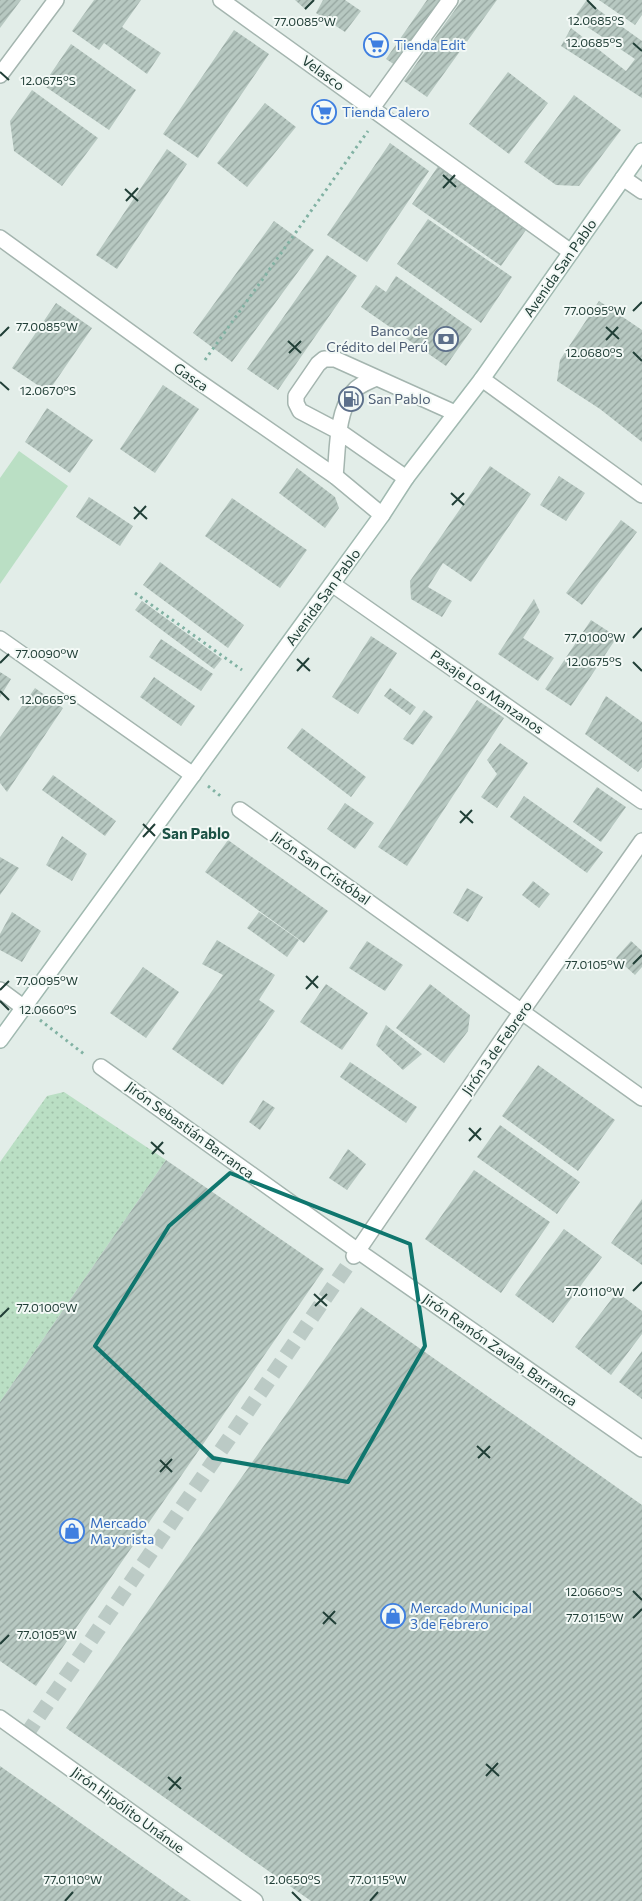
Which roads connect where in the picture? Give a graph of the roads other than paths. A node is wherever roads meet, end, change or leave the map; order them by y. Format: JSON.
{"nodes":[{"id":1,"x":56,"y":0,"type":"edge"},
{"id":2,"x":221,"y":0,"type":"edge"},
{"id":3,"x":450,"y":0,"type":"edge"},
{"id":4,"x":0,"y":74,"type":"edge"},
{"id":5,"x":376,"y":111,"type":"junction"},
{"id":6,"x":642,"y":151,"type":"edge"},
{"id":7,"x":623,"y":178,"type":"junction"},
{"id":8,"x":642,"y":191,"type":"edge"},
{"id":9,"x":0,"y":238,"type":"edge"},
{"id":10,"x":571,"y":252,"type":"junction"},
{"id":11,"x":376,"y":378,"type":"junction"},
{"id":12,"x":482,"y":379,"type":"junction"},
{"id":13,"x":455,"y":413,"type":"junction"},
{"id":14,"x":340,"y":432,"type":"junction"},
{"id":15,"x":335,"y":476,"type":"junction"},
{"id":16,"x":406,"y":478,"type":"junction"},
{"id":17,"x":642,"y":495,"type":"edge"},
{"id":18,"x":382,"y":515,"type":"junction"},
{"id":19,"x":332,"y":584,"type":"junction"},
{"id":20,"x":0,"y":639,"type":"edge"},
{"id":21,"x":193,"y":775,"type":"junction"},
{"id":22,"x":642,"y":801,"type":"edge"},
{"id":23,"x":240,"y":810,"type":"road end"},
{"id":24,"x":642,"y":841,"type":"edge"},
{"id":25,"x":0,"y":990,"type":"edge"},
{"id":26,"x":23,"y":1007,"type":"junction"},
{"id":27,"x":522,"y":1011,"type":"junction"},
{"id":28,"x":0,"y":1040,"type":"edge"},
{"id":29,"x":101,"y":1067,"type":"road end"},
{"id":30,"x":642,"y":1098,"type":"edge"},
{"id":31,"x":356,"y":1253,"type":"junction"},
{"id":32,"x":642,"y":1449,"type":"edge"},
{"id":33,"x":0,"y":1718,"type":"edge"},
{"id":34,"x":255,"y":1901,"type":"edge"}],
"edges":[{"from":1,"to":4,"type":"street"},
{"from":2,"to":5,"type":"street","name":"Velasco"},
{"from":3,"to":5,"type":"street"},
{"from":5,"to":10,"type":"street","name":"Velasco"},
{"from":6,"to":7,"type":"street","name":"Avenida San Pablo"},
{"from":7,"to":8,"type":"street"},
{"from":7,"to":10,"type":"street","name":"Avenida San Pablo"},
{"from":9,"to":15,"type":"street","name":"Gasca"},
{"from":10,"to":12,"type":"street","name":"Avenida San Pablo"},
{"from":11,"to":13,"type":"street"},
{"from":11,"to":14,"type":"street"},
{"from":11,"to":14,"type":"street"},
{"from":12,"to":13,"type":"street","name":"Avenida San Pablo"},
{"from":12,"to":17,"type":"street"},
{"from":13,"to":16,"type":"street","name":"Avenida San Pablo"},
{"from":14,"to":15,"type":"street"},
{"from":14,"to":16,"type":"street"},
{"from":15,"to":18,"type":"street","name":"Gasca"},
{"from":16,"to":18,"type":"street","name":"Avenida San Pablo"},
{"from":18,"to":19,"type":"street","name":"Avenida San Pablo"},
{"from":19,"to":21,"type":"street","name":"Avenida San Pablo"},
{"from":19,"to":22,"type":"street","name":"Pasaje Los Manzanos"},
{"from":20,"to":21,"type":"street"},
{"from":21,"to":26,"type":"street","name":"Avenida San Pablo"},
{"from":23,"to":27,"type":"street","name":"Jirón San Cristóbal"},
{"from":24,"to":27,"type":"street","name":"Jirón 3 de Febrero"},
{"from":25,"to":26,"type":"street"},
{"from":26,"to":28,"type":"street","name":"Avenida San Pablo"},
{"from":27,"to":30,"type":"street","name":"Jirón San Cristóbal"},
{"from":27,"to":31,"type":"street","name":"Jirón 3 de Febrero"},
{"from":29,"to":31,"type":"street","name":"Jirón Sebastián Barranca"},
{"from":31,"to":32,"type":"street","name":"Jirón Ramón Zavala, Barranca"},
{"from":33,"to":34,"type":"street","name":"Jirón Hipólito Unánue"}]}
